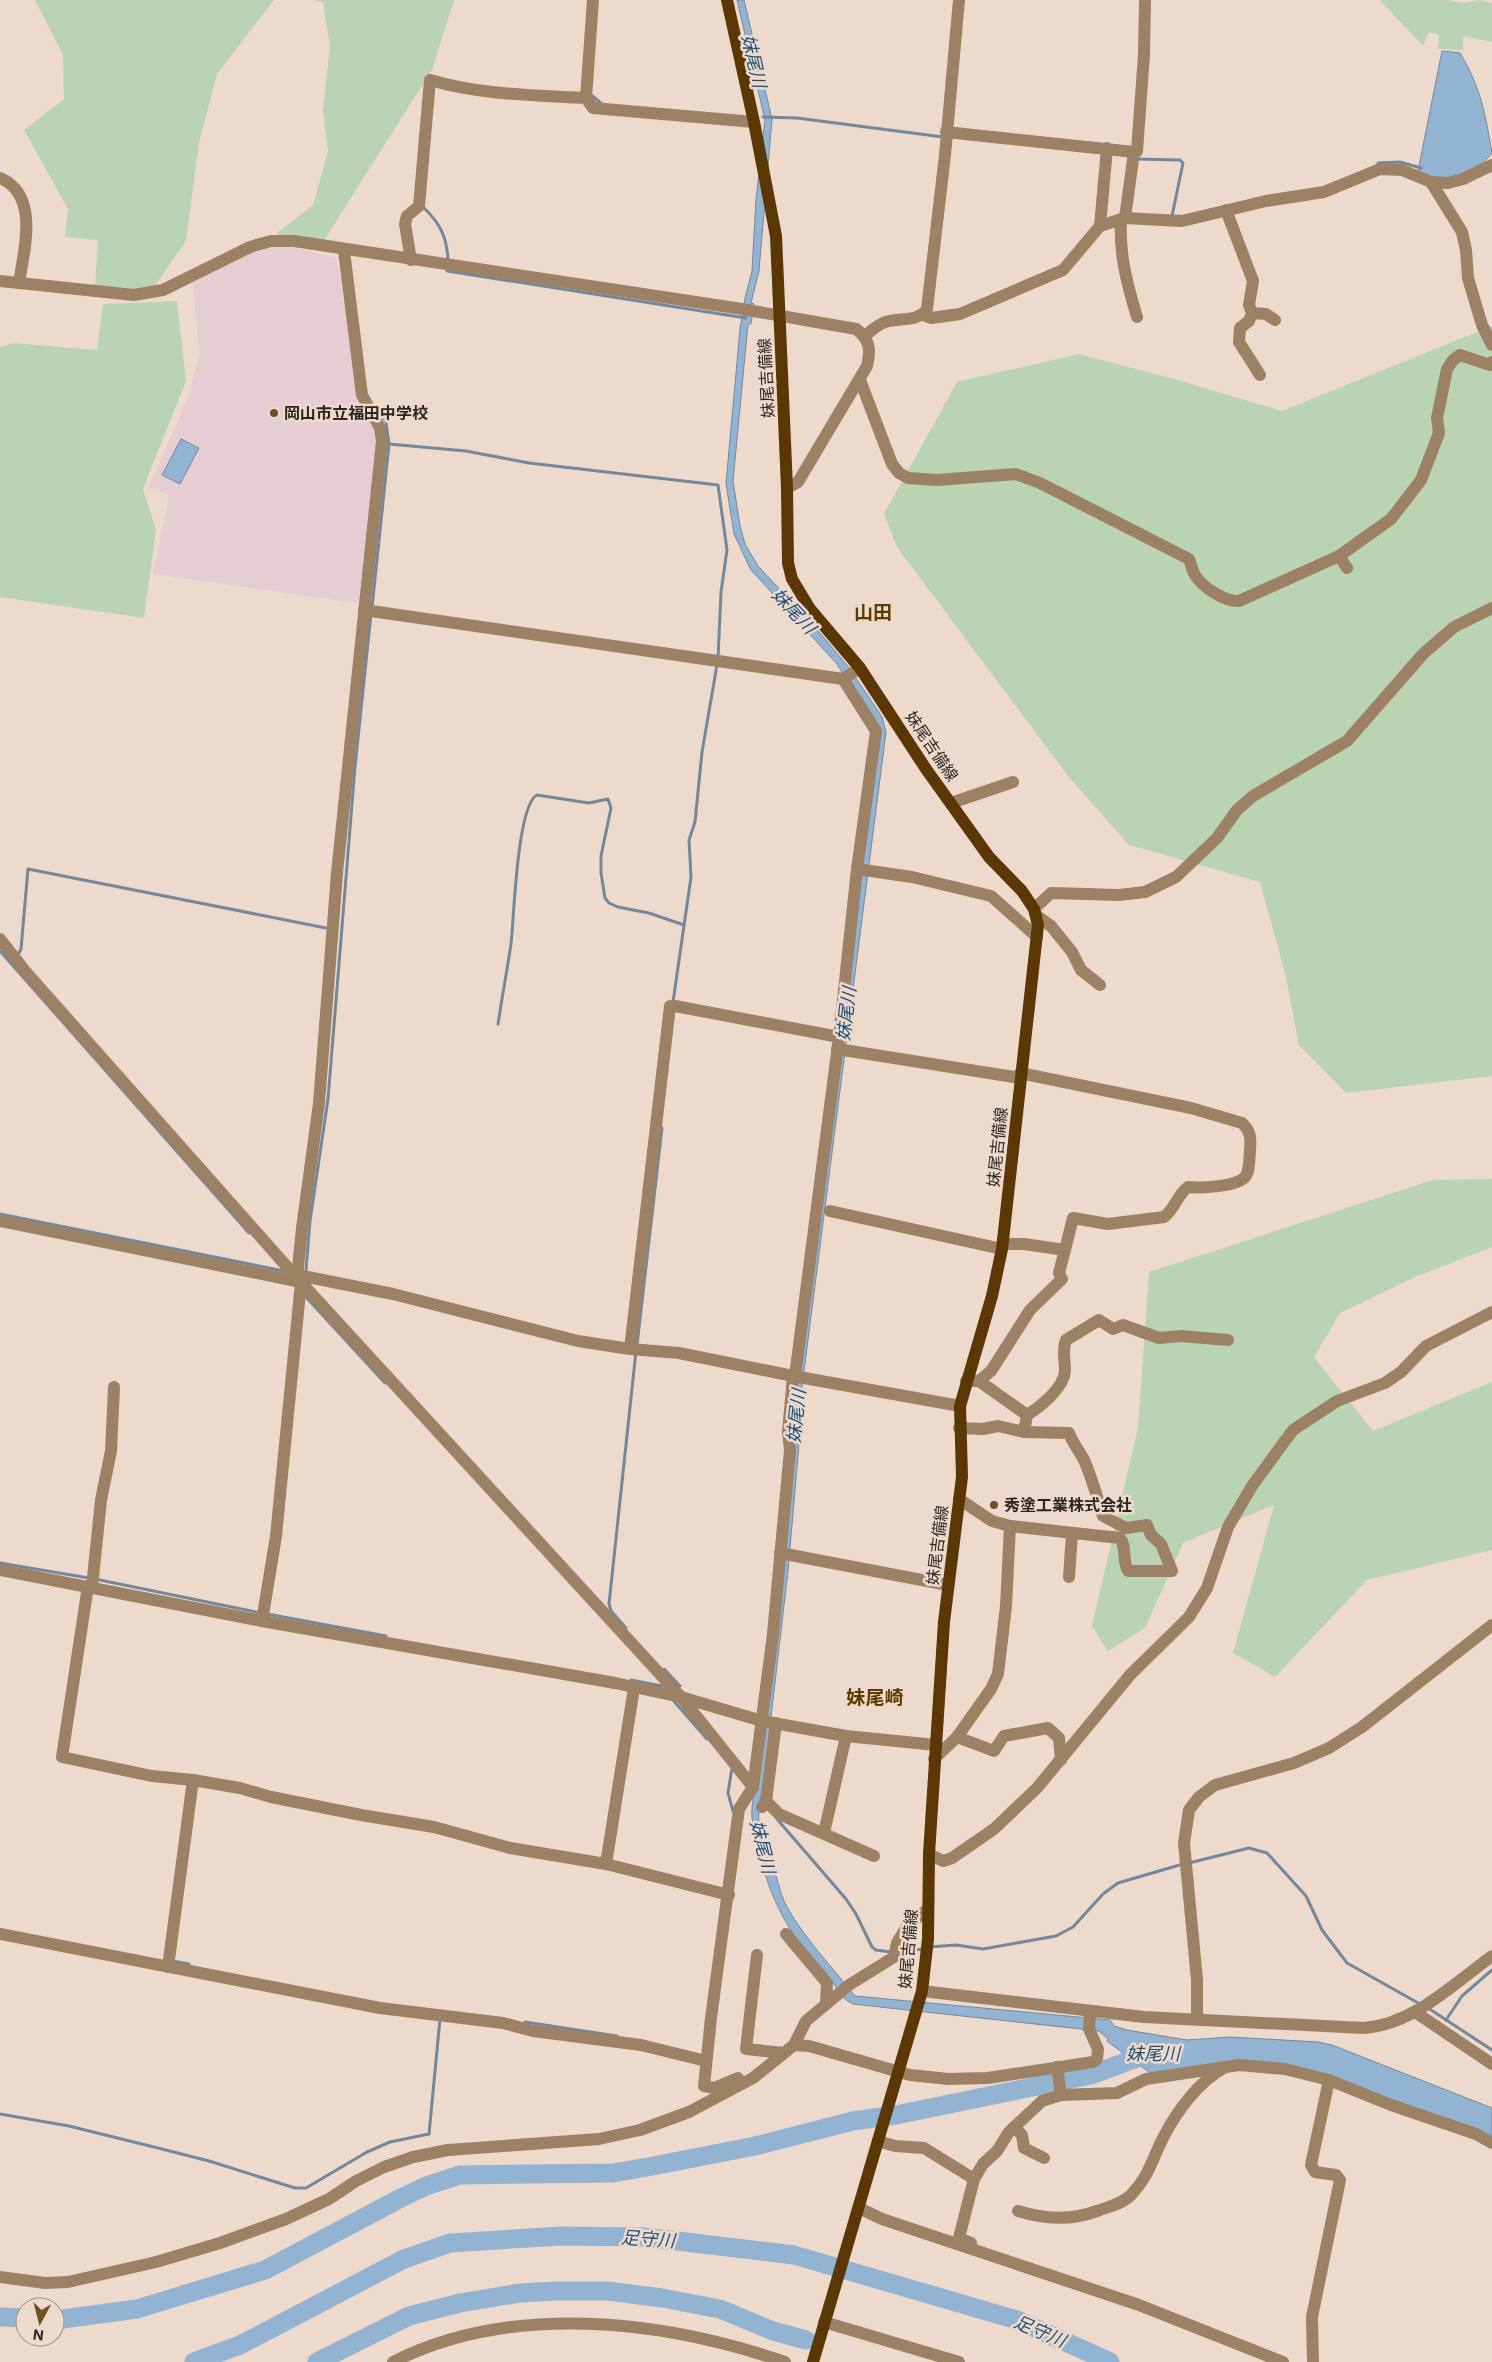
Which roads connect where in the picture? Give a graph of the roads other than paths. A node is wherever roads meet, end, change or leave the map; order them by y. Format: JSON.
{"nodes":[{"id":1,"x":593,"y":0,"type":"edge"},
{"id":2,"x":727,"y":0,"type":"edge"},
{"id":3,"x":959,"y":0,"type":"edge"},
{"id":4,"x":1145,"y":0,"type":"edge"},
{"id":5,"x":586,"y":98,"type":"junction"},
{"id":6,"x":754,"y":122,"type":"junction"},
{"id":7,"x":946,"y":136,"type":"junction"},
{"id":8,"x":1107,"y":152,"type":"junction"},
{"id":9,"x":1133,"y":157,"type":"junction"},
{"id":10,"x":1492,"y":165,"type":"edge"},
{"id":11,"x":0,"y":178,"type":"edge"},
{"id":12,"x":1431,"y":182,"type":"junction"},
{"id":13,"x":1226,"y":210,"type":"junction"},
{"id":14,"x":1123,"y":219,"type":"junction"},
{"id":15,"x":1100,"y":226,"type":"junction"},
{"id":16,"x":344,"y":250,"type":"junction"},
{"id":17,"x":411,"y":260,"type":"junction"},
{"id":18,"x":0,"y":281,"type":"edge"},
{"id":19,"x":19,"y":283,"type":"junction"},
{"id":20,"x":1252,"y":313,"type":"junction"},
{"id":21,"x":923,"y":315,"type":"junction"},
{"id":22,"x":779,"y":317,"type":"junction"},
{"id":23,"x":1137,"y":317,"type":"dead end"},
{"id":24,"x":1275,"y":320,"type":"dead end"},
{"id":25,"x":865,"y":336,"type":"junction"},
{"id":26,"x":1492,"y":345,"type":"edge"},
{"id":27,"x":1492,"y":362,"type":"edge"},
{"id":28,"x":1260,"y":375,"type":"dead end"},
{"id":29,"x":860,"y":380,"type":"junction"},
{"id":30,"x":787,"y":488,"type":"junction"},
{"id":31,"x":1340,"y":556,"type":"junction"},
{"id":32,"x":1347,"y":568,"type":"dead end"},
{"id":33,"x":1492,"y":608,"type":"edge"},
{"id":34,"x":369,"y":611,"type":"junction"},
{"id":35,"x":858,"y":669,"type":"junction"},
{"id":36,"x":844,"y":678,"type":"junction"},
{"id":37,"x":1013,"y":782,"type":"dead end"},
{"id":38,"x":952,"y":803,"type":"junction"},
{"id":39,"x":861,"y":869,"type":"junction"},
{"id":40,"x":1036,"y":912,"type":"junction"},
{"id":41,"x":1037,"y":937,"type":"junction"},
{"id":42,"x":0,"y":940,"type":"edge"},
{"id":43,"x":1100,"y":985,"type":"dead end"},
{"id":44,"x":841,"y":1046,"type":"junction"},
{"id":45,"x":1020,"y":1075,"type":"junction"},
{"id":46,"x":830,"y":1211,"type":"dead end"},
{"id":47,"x":0,"y":1221,"type":"edge"},
{"id":48,"x":1003,"y":1247,"type":"junction"},
{"id":49,"x":1065,"y":1250,"type":"junction"},
{"id":50,"x":299,"y":1278,"type":"junction"},
{"id":51,"x":1492,"y":1312,"type":"edge"},
{"id":52,"x":1228,"y":1340,"type":"dead end"},
{"id":53,"x":635,"y":1349,"type":"junction"},
{"id":54,"x":797,"y":1377,"type":"junction"},
{"id":55,"x":966,"y":1381,"type":"junction"},
{"id":56,"x":979,"y":1381,"type":"junction"},
{"id":57,"x":114,"y":1388,"type":"dead end"},
{"id":58,"x":960,"y":1406,"type":"junction"},
{"id":59,"x":1027,"y":1415,"type":"junction"},
{"id":60,"x":959,"y":1428,"type":"junction"},
{"id":61,"x":1024,"y":1432,"type":"junction"},
{"id":62,"x":959,"y":1499,"type":"junction"},
{"id":63,"x":1010,"y":1526,"type":"junction"},
{"id":64,"x":1072,"y":1534,"type":"junction"},
{"id":65,"x":785,"y":1553,"type":"junction"},
{"id":66,"x":0,"y":1570,"type":"edge"},
{"id":67,"x":1069,"y":1577,"type":"dead end"},
{"id":68,"x":92,"y":1583,"type":"junction"},
{"id":69,"x":948,"y":1585,"type":"junction"},
{"id":70,"x":262,"y":1616,"type":"junction"},
{"id":71,"x":1492,"y":1626,"type":"edge"},
{"id":72,"x":634,"y":1688,"type":"junction"},
{"id":73,"x":673,"y":1696,"type":"junction"},
{"id":74,"x":770,"y":1722,"type":"junction"},
{"id":75,"x":846,"y":1736,"type":"junction"},
{"id":76,"x":957,"y":1737,"type":"junction"},
{"id":77,"x":936,"y":1745,"type":"junction"},
{"id":78,"x":934,"y":1759,"type":"junction"},
{"id":79,"x":1061,"y":1760,"type":"junction"},
{"id":80,"x":193,"y":1780,"type":"junction"},
{"id":81,"x":756,"y":1797,"type":"junction"},
{"id":82,"x":824,"y":1833,"type":"junction"},
{"id":83,"x":929,"y":1854,"type":"junction"},
{"id":84,"x":874,"y":1856,"type":"dead end"},
{"id":85,"x":606,"y":1862,"type":"junction"},
{"id":86,"x":725,"y":1895,"type":"junction"},
{"id":87,"x":928,"y":1908,"type":"junction"},
{"id":88,"x":0,"y":1934,"type":"edge"},
{"id":89,"x":786,"y":1934,"type":"dead end"},
{"id":90,"x":758,"y":1955,"type":"dead end"},
{"id":91,"x":1492,"y":1956,"type":"edge"},
{"id":92,"x":169,"y":1962,"type":"junction"},
{"id":93,"x":921,"y":1995,"type":"junction"},
{"id":94,"x":826,"y":2004,"type":"junction"},
{"id":95,"x":1421,"y":2008,"type":"junction"},
{"id":96,"x":1197,"y":2018,"type":"junction"},
{"id":97,"x":1090,"y":2020,"type":"junction"},
{"id":98,"x":789,"y":2049,"type":"junction"},
{"id":99,"x":706,"y":2061,"type":"junction"},
{"id":100,"x":1492,"y":2064,"type":"edge"},
{"id":101,"x":1229,"y":2066,"type":"junction"},
{"id":102,"x":1058,"y":2069,"type":"junction"},
{"id":103,"x":762,"y":2071,"type":"junction"},
{"id":104,"x":899,"y":2072,"type":"junction"},
{"id":105,"x":1329,"y":2080,"type":"junction"},
{"id":106,"x":1061,"y":2093,"type":"junction"},
{"id":107,"x":1014,"y":2126,"type":"junction"},
{"id":108,"x":880,"y":2136,"type":"junction"},
{"id":109,"x":1492,"y":2143,"type":"edge"},
{"id":110,"x":1044,"y":2158,"type":"dead end"},
{"id":111,"x":974,"y":2179,"type":"junction"},
{"id":112,"x":1018,"y":2211,"type":"dead end"},
{"id":113,"x":857,"y":2212,"type":"junction"},
{"id":114,"x":993,"y":2255,"type":"junction"},
{"id":115,"x":0,"y":2277,"type":"edge"},
{"id":116,"x":825,"y":2319,"type":"junction"},
{"id":117,"x":916,"y":2350,"type":"junction"},
{"id":118,"x":393,"y":2362,"type":"edge"},
{"id":119,"x":785,"y":2362,"type":"edge"},
{"id":120,"x":812,"y":2362,"type":"edge"},
{"id":121,"x":922,"y":2362,"type":"edge"},
{"id":122,"x":959,"y":2362,"type":"edge"},
{"id":123,"x":1283,"y":2362,"type":"edge"},
{"id":124,"x":1314,"y":2362,"type":"edge"}],
"edges":[{"from":1,"to":5,"type":"street"},
{"from":2,"to":6,"type":"main road","name":"妹尾吉備線"},
{"from":3,"to":7,"type":"street"},
{"from":4,"to":9,"type":"street"},
{"from":5,"to":6,"type":"street"},
{"from":5,"to":17,"type":"street"},
{"from":6,"to":22,"type":"main road","name":"妹尾吉備線"},
{"from":7,"to":8,"type":"street"},
{"from":7,"to":21,"type":"street"},
{"from":8,"to":9,"type":"street"},
{"from":8,"to":15,"type":"street"},
{"from":9,"to":14,"type":"street"},
{"from":10,"to":12,"type":"street"},
{"from":11,"to":19,"type":"street"},
{"from":12,"to":13,"type":"street"},
{"from":12,"to":26,"type":"street"},
{"from":13,"to":14,"type":"street"},
{"from":13,"to":20,"type":"street"},
{"from":14,"to":15,"type":"street"},
{"from":14,"to":23,"type":"street"},
{"from":15,"to":21,"type":"street"},
{"from":16,"to":17,"type":"street"},
{"from":16,"to":19,"type":"street"},
{"from":16,"to":34,"type":"street"},
{"from":17,"to":22,"type":"street"},
{"from":18,"to":19,"type":"street"},
{"from":20,"to":24,"type":"street"},
{"from":20,"to":28,"type":"street"},
{"from":21,"to":25,"type":"street"},
{"from":22,"to":25,"type":"street"},
{"from":22,"to":30,"type":"main road","name":"妹尾吉備線"},
{"from":25,"to":29,"type":"street"},
{"from":27,"to":31,"type":"street"},
{"from":29,"to":30,"type":"street"},
{"from":29,"to":31,"type":"street"},
{"from":30,"to":35,"type":"main road","name":"妹尾吉備線"},
{"from":31,"to":32,"type":"street"},
{"from":33,"to":40,"type":"street"},
{"from":34,"to":36,"type":"street"},
{"from":34,"to":50,"type":"street"},
{"from":35,"to":36,"type":"street"},
{"from":35,"to":38,"type":"main road","name":"妹尾吉備線"},
{"from":36,"to":39,"type":"street"},
{"from":37,"to":38,"type":"street"},
{"from":38,"to":40,"type":"main road","name":"妹尾吉備線"},
{"from":39,"to":41,"type":"street"},
{"from":39,"to":44,"type":"street"},
{"from":40,"to":41,"type":"main road","name":"妹尾吉備線"},
{"from":40,"to":43,"type":"street"},
{"from":41,"to":45,"type":"main road","name":"妹尾吉備線"},
{"from":42,"to":50,"type":"street"},
{"from":44,"to":45,"type":"street"},
{"from":44,"to":53,"type":"street"},
{"from":44,"to":54,"type":"street"},
{"from":45,"to":48,"type":"main road","name":"妹尾吉備線"},
{"from":45,"to":49,"type":"street"},
{"from":46,"to":48,"type":"street"},
{"from":47,"to":50,"type":"street"},
{"from":48,"to":49,"type":"street"},
{"from":48,"to":55,"type":"main road","name":"妹尾吉備線"},
{"from":49,"to":56,"type":"street"},
{"from":50,"to":53,"type":"street"},
{"from":50,"to":70,"type":"street"},
{"from":50,"to":73,"type":"street"},
{"from":51,"to":79,"type":"street"},
{"from":52,"to":59,"type":"street"},
{"from":53,"to":54,"type":"street"},
{"from":54,"to":58,"type":"street"},
{"from":54,"to":65,"type":"street"},
{"from":55,"to":56,"type":"street"},
{"from":55,"to":58,"type":"main road","name":"妹尾吉備線"},
{"from":56,"to":59,"type":"street"},
{"from":57,"to":68,"type":"street"},
{"from":58,"to":60,"type":"main road","name":"妹尾吉備線"},
{"from":59,"to":61,"type":"street"},
{"from":60,"to":61,"type":"street"},
{"from":60,"to":62,"type":"main road","name":"妹尾吉備線"},
{"from":61,"to":64,"type":"street"},
{"from":62,"to":63,"type":"street"},
{"from":62,"to":69,"type":"main road","name":"妹尾吉備線"},
{"from":63,"to":64,"type":"street"},
{"from":63,"to":76,"type":"street"},
{"from":64,"to":67,"type":"street"},
{"from":65,"to":69,"type":"street"},
{"from":65,"to":74,"type":"street"},
{"from":66,"to":68,"type":"street"},
{"from":68,"to":70,"type":"street"},
{"from":68,"to":80,"type":"street"},
{"from":69,"to":77,"type":"main road","name":"妹尾吉備線"},
{"from":70,"to":72,"type":"street"},
{"from":71,"to":96,"type":"street"},
{"from":72,"to":73,"type":"street"},
{"from":72,"to":85,"type":"street"},
{"from":73,"to":74,"type":"street"},
{"from":73,"to":81,"type":"street"},
{"from":74,"to":75,"type":"street"},
{"from":74,"to":81,"type":"street"},
{"from":74,"to":81,"type":"street"},
{"from":75,"to":77,"type":"street"},
{"from":75,"to":82,"type":"street"},
{"from":76,"to":78,"type":"street"},
{"from":76,"to":79,"type":"street"},
{"from":77,"to":78,"type":"main road","name":"妹尾吉備線"},
{"from":78,"to":83,"type":"main road","name":"妹尾吉備線"},
{"from":79,"to":83,"type":"street"},
{"from":80,"to":85,"type":"street"},
{"from":80,"to":92,"type":"street"},
{"from":81,"to":82,"type":"street"},
{"from":81,"to":86,"type":"street"},
{"from":82,"to":84,"type":"street"},
{"from":83,"to":87,"type":"main road","name":"妹尾吉備線"},
{"from":85,"to":86,"type":"street"},
{"from":86,"to":99,"type":"street"},
{"from":87,"to":93,"type":"main road","name":"妹尾吉備線"},
{"from":87,"to":94,"type":"street"},
{"from":88,"to":92,"type":"street"},
{"from":89,"to":94,"type":"street"},
{"from":90,"to":98,"type":"street"},
{"from":91,"to":95,"type":"street"},
{"from":92,"to":99,"type":"street"},
{"from":93,"to":97,"type":"street"},
{"from":93,"to":104,"type":"main road","name":"妹尾吉備線"},
{"from":94,"to":98,"type":"street"},
{"from":95,"to":96,"type":"street"},
{"from":95,"to":100,"type":"street"},
{"from":96,"to":97,"type":"street"},
{"from":97,"to":102,"type":"street"},
{"from":98,"to":103,"type":"street"},
{"from":98,"to":104,"type":"street"},
{"from":99,"to":103,"type":"street"},
{"from":101,"to":105,"type":"street"},
{"from":101,"to":106,"type":"street"},
{"from":101,"to":112,"type":"street"},
{"from":102,"to":104,"type":"street"},
{"from":102,"to":106,"type":"street"},
{"from":103,"to":115,"type":"street"},
{"from":104,"to":108,"type":"main road","name":"妹尾吉備線"},
{"from":105,"to":109,"type":"street"},
{"from":105,"to":124,"type":"street"},
{"from":106,"to":107,"type":"street"},
{"from":107,"to":110,"type":"street"},
{"from":107,"to":111,"type":"street"},
{"from":108,"to":111,"type":"street"},
{"from":108,"to":113,"type":"main road","name":"妹尾吉備線"},
{"from":111,"to":114,"type":"street"},
{"from":113,"to":114,"type":"street"},
{"from":113,"to":116,"type":"main road","name":"妹尾吉備線"},
{"from":114,"to":123,"type":"street"},
{"from":116,"to":117,"type":"street"},
{"from":116,"to":120,"type":"main road","name":"妹尾吉備線"},
{"from":117,"to":121,"type":"street"},
{"from":117,"to":122,"type":"street"},
{"from":118,"to":119,"type":"street"}]}
